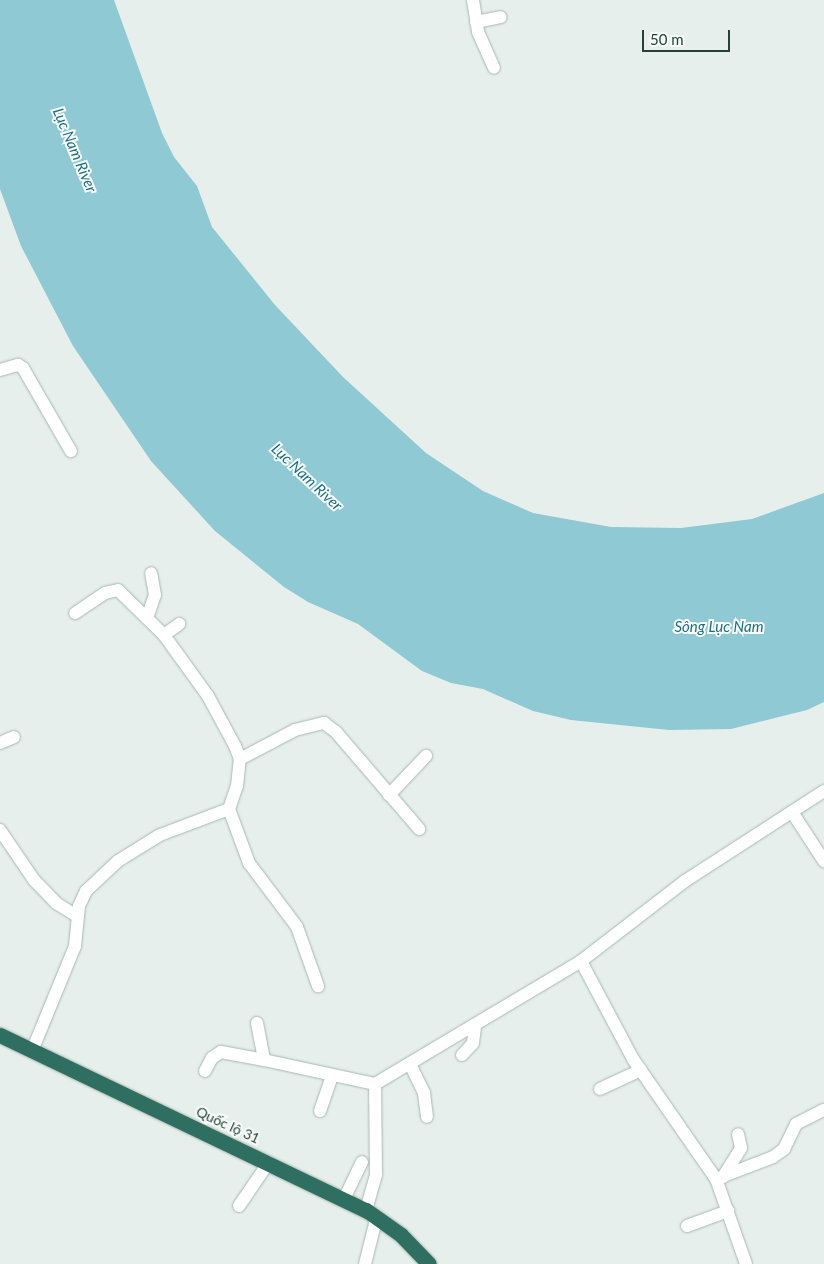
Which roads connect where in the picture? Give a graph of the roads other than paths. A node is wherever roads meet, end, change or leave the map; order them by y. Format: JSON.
{"nodes":[{"id":1,"x":473,"y":0,"type":"edge"},
{"id":2,"x":501,"y":17,"type":"dead end"},
{"id":3,"x":476,"y":22,"type":"junction"},
{"id":4,"x":494,"y":68,"type":"dead end"},
{"id":5,"x":0,"y":370,"type":"edge"},
{"id":6,"x":71,"y":451,"type":"dead end"},
{"id":7,"x":152,"y":573,"type":"dead end"},
{"id":8,"x":75,"y":613,"type":"dead end"},
{"id":9,"x":147,"y":618,"type":"junction"},
{"id":10,"x":179,"y":624,"type":"dead end"},
{"id":11,"x":164,"y":635,"type":"junction"},
{"id":12,"x":14,"y":737,"type":"dead end"},
{"id":13,"x":0,"y":743,"type":"edge"},
{"id":14,"x":426,"y":756,"type":"dead end"},
{"id":15,"x":240,"y":759,"type":"junction"},
{"id":16,"x":824,"y":791,"type":"edge"},
{"id":17,"x":389,"y":795,"type":"junction"},
{"id":18,"x":229,"y":809,"type":"junction"},
{"id":19,"x":792,"y":812,"type":"junction"},
{"id":20,"x":419,"y":829,"type":"dead end"},
{"id":21,"x":0,"y":830,"type":"edge"},
{"id":22,"x":824,"y":861,"type":"edge"},
{"id":23,"x":77,"y":916,"type":"junction"},
{"id":24,"x":581,"y":961,"type":"junction"},
{"id":25,"x":318,"y":986,"type":"dead end"},
{"id":26,"x":257,"y":1023,"type":"dead end"},
{"id":27,"x":475,"y":1026,"type":"junction"},
{"id":28,"x":0,"y":1035,"type":"edge"},
{"id":29,"x":32,"y":1051,"type":"junction"},
{"id":30,"x":462,"y":1055,"type":"dead end"},
{"id":31,"x":264,"y":1060,"type":"junction"},
{"id":32,"x":410,"y":1064,"type":"junction"},
{"id":33,"x":641,"y":1070,"type":"junction"},
{"id":34,"x":205,"y":1071,"type":"dead end"},
{"id":35,"x":332,"y":1076,"type":"junction"},
{"id":36,"x":375,"y":1084,"type":"junction"},
{"id":37,"x":600,"y":1089,"type":"dead end"},
{"id":38,"x":824,"y":1110,"type":"edge"},
{"id":39,"x":320,"y":1111,"type":"dead end"},
{"id":40,"x":427,"y":1117,"type":"dead end"},
{"id":41,"x":738,"y":1134,"type":"dead end"},
{"id":42,"x":269,"y":1162,"type":"junction"},
{"id":43,"x":362,"y":1162,"type":"dead end"},
{"id":44,"x":719,"y":1178,"type":"junction"},
{"id":45,"x":344,"y":1199,"type":"junction"},
{"id":46,"x":239,"y":1206,"type":"dead end"},
{"id":47,"x":728,"y":1211,"type":"junction"},
{"id":48,"x":371,"y":1213,"type":"junction"},
{"id":49,"x":687,"y":1226,"type":"dead end"},
{"id":50,"x":365,"y":1264,"type":"edge"},
{"id":51,"x":429,"y":1264,"type":"edge"},
{"id":52,"x":746,"y":1264,"type":"edge"}],
"edges":[{"from":1,"to":3,"type":"street"},
{"from":2,"to":3,"type":"street"},
{"from":3,"to":4,"type":"street"},
{"from":5,"to":6,"type":"street"},
{"from":7,"to":9,"type":"street"},
{"from":8,"to":9,"type":"street"},
{"from":9,"to":11,"type":"street"},
{"from":10,"to":11,"type":"street"},
{"from":11,"to":15,"type":"street"},
{"from":12,"to":13,"type":"street"},
{"from":14,"to":17,"type":"street"},
{"from":15,"to":17,"type":"street"},
{"from":15,"to":18,"type":"street"},
{"from":16,"to":19,"type":"street"},
{"from":17,"to":20,"type":"street"},
{"from":18,"to":23,"type":"street"},
{"from":18,"to":25,"type":"street"},
{"from":19,"to":22,"type":"street"},
{"from":19,"to":24,"type":"street"},
{"from":21,"to":23,"type":"street"},
{"from":23,"to":29,"type":"street"},
{"from":24,"to":27,"type":"street"},
{"from":24,"to":33,"type":"street"},
{"from":26,"to":31,"type":"street"},
{"from":27,"to":30,"type":"street"},
{"from":27,"to":32,"type":"street"},
{"from":28,"to":29,"type":"highway","name":"Quốc lộ 31"},
{"from":29,"to":42,"type":"highway","name":"Quốc lộ 31"},
{"from":31,"to":34,"type":"street"},
{"from":31,"to":35,"type":"street"},
{"from":32,"to":36,"type":"street"},
{"from":32,"to":40,"type":"street"},
{"from":33,"to":37,"type":"street"},
{"from":33,"to":44,"type":"street"},
{"from":35,"to":36,"type":"street"},
{"from":35,"to":39,"type":"street"},
{"from":36,"to":48,"type":"street"},
{"from":38,"to":44,"type":"street"},
{"from":41,"to":44,"type":"street"},
{"from":42,"to":45,"type":"highway","name":"Quốc lộ 31"},
{"from":42,"to":46,"type":"street"},
{"from":43,"to":45,"type":"street"},
{"from":44,"to":47,"type":"street"},
{"from":45,"to":48,"type":"highway","name":"Quốc lộ 31"},
{"from":47,"to":49,"type":"street"},
{"from":47,"to":52,"type":"street"},
{"from":48,"to":50,"type":"street"},
{"from":48,"to":51,"type":"highway","name":"Quốc lộ 31"}]}
